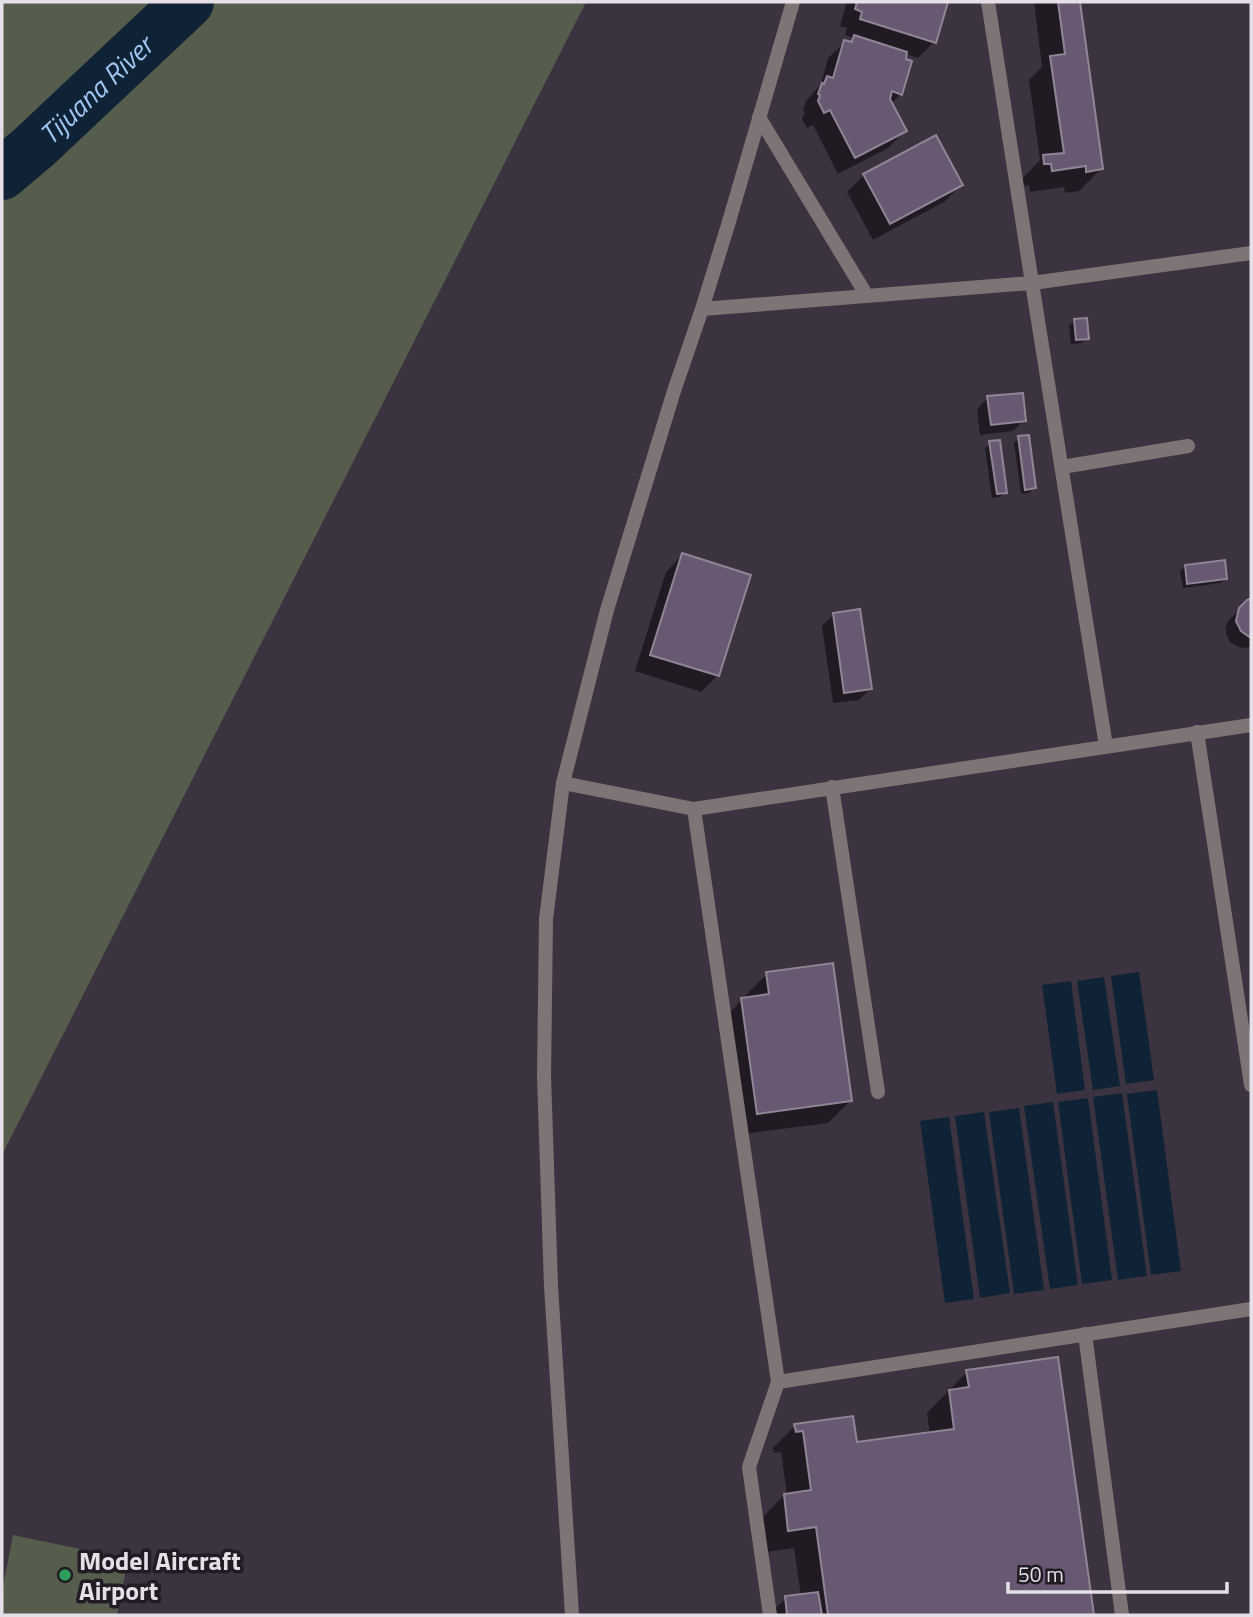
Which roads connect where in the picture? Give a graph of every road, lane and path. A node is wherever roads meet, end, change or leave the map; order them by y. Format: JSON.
{"nodes":[{"id":1,"x":793,"y":2,"type":"edge"},
{"id":2,"x":988,"y":2,"type":"edge"},
{"id":3,"x":759,"y":117,"type":"junction"},
{"id":4,"x":1251,"y":253,"type":"edge"},
{"id":5,"x":1032,"y":283,"type":"junction"},
{"id":6,"x":867,"y":296,"type":"junction"},
{"id":7,"x":702,"y":309,"type":"junction"},
{"id":8,"x":1188,"y":446,"type":"dead end"},
{"id":9,"x":1062,"y":467,"type":"junction"},
{"id":10,"x":1251,"y":725,"type":"edge"},
{"id":11,"x":1197,"y":732,"type":"junction"},
{"id":12,"x":1106,"y":746,"type":"junction"},
{"id":13,"x":563,"y":783,"type":"junction"},
{"id":14,"x":832,"y":787,"type":"junction"},
{"id":15,"x":694,"y":808,"type":"junction"},
{"id":16,"x":1251,"y":1085,"type":"edge"},
{"id":17,"x":878,"y":1092,"type":"dead end"},
{"id":18,"x":1251,"y":1309,"type":"edge"},
{"id":19,"x":1085,"y":1334,"type":"junction"},
{"id":20,"x":778,"y":1382,"type":"junction"},
{"id":21,"x":572,"y":1615,"type":"edge"},
{"id":22,"x":770,"y":1615,"type":"edge"},
{"id":23,"x":1122,"y":1615,"type":"edge"}],
"edges":[{"from":1,"to":3,"type":"lane"},
{"from":2,"to":5,"type":"lane"},
{"from":3,"to":6,"type":"lane"},
{"from":3,"to":7,"type":"lane"},
{"from":4,"to":5,"type":"lane"},
{"from":5,"to":6,"type":"lane"},
{"from":5,"to":9,"type":"lane"},
{"from":6,"to":7,"type":"lane"},
{"from":7,"to":13,"type":"lane"},
{"from":8,"to":9,"type":"lane"},
{"from":9,"to":12,"type":"lane"},
{"from":10,"to":11,"type":"lane"},
{"from":11,"to":12,"type":"lane"},
{"from":11,"to":16,"type":"lane"},
{"from":12,"to":14,"type":"lane"},
{"from":13,"to":15,"type":"lane"},
{"from":13,"to":21,"type":"lane"},
{"from":14,"to":15,"type":"lane"},
{"from":14,"to":17,"type":"lane"},
{"from":15,"to":20,"type":"lane"},
{"from":18,"to":19,"type":"lane"},
{"from":19,"to":20,"type":"lane"},
{"from":19,"to":23,"type":"lane"},
{"from":20,"to":22,"type":"lane"}]}
